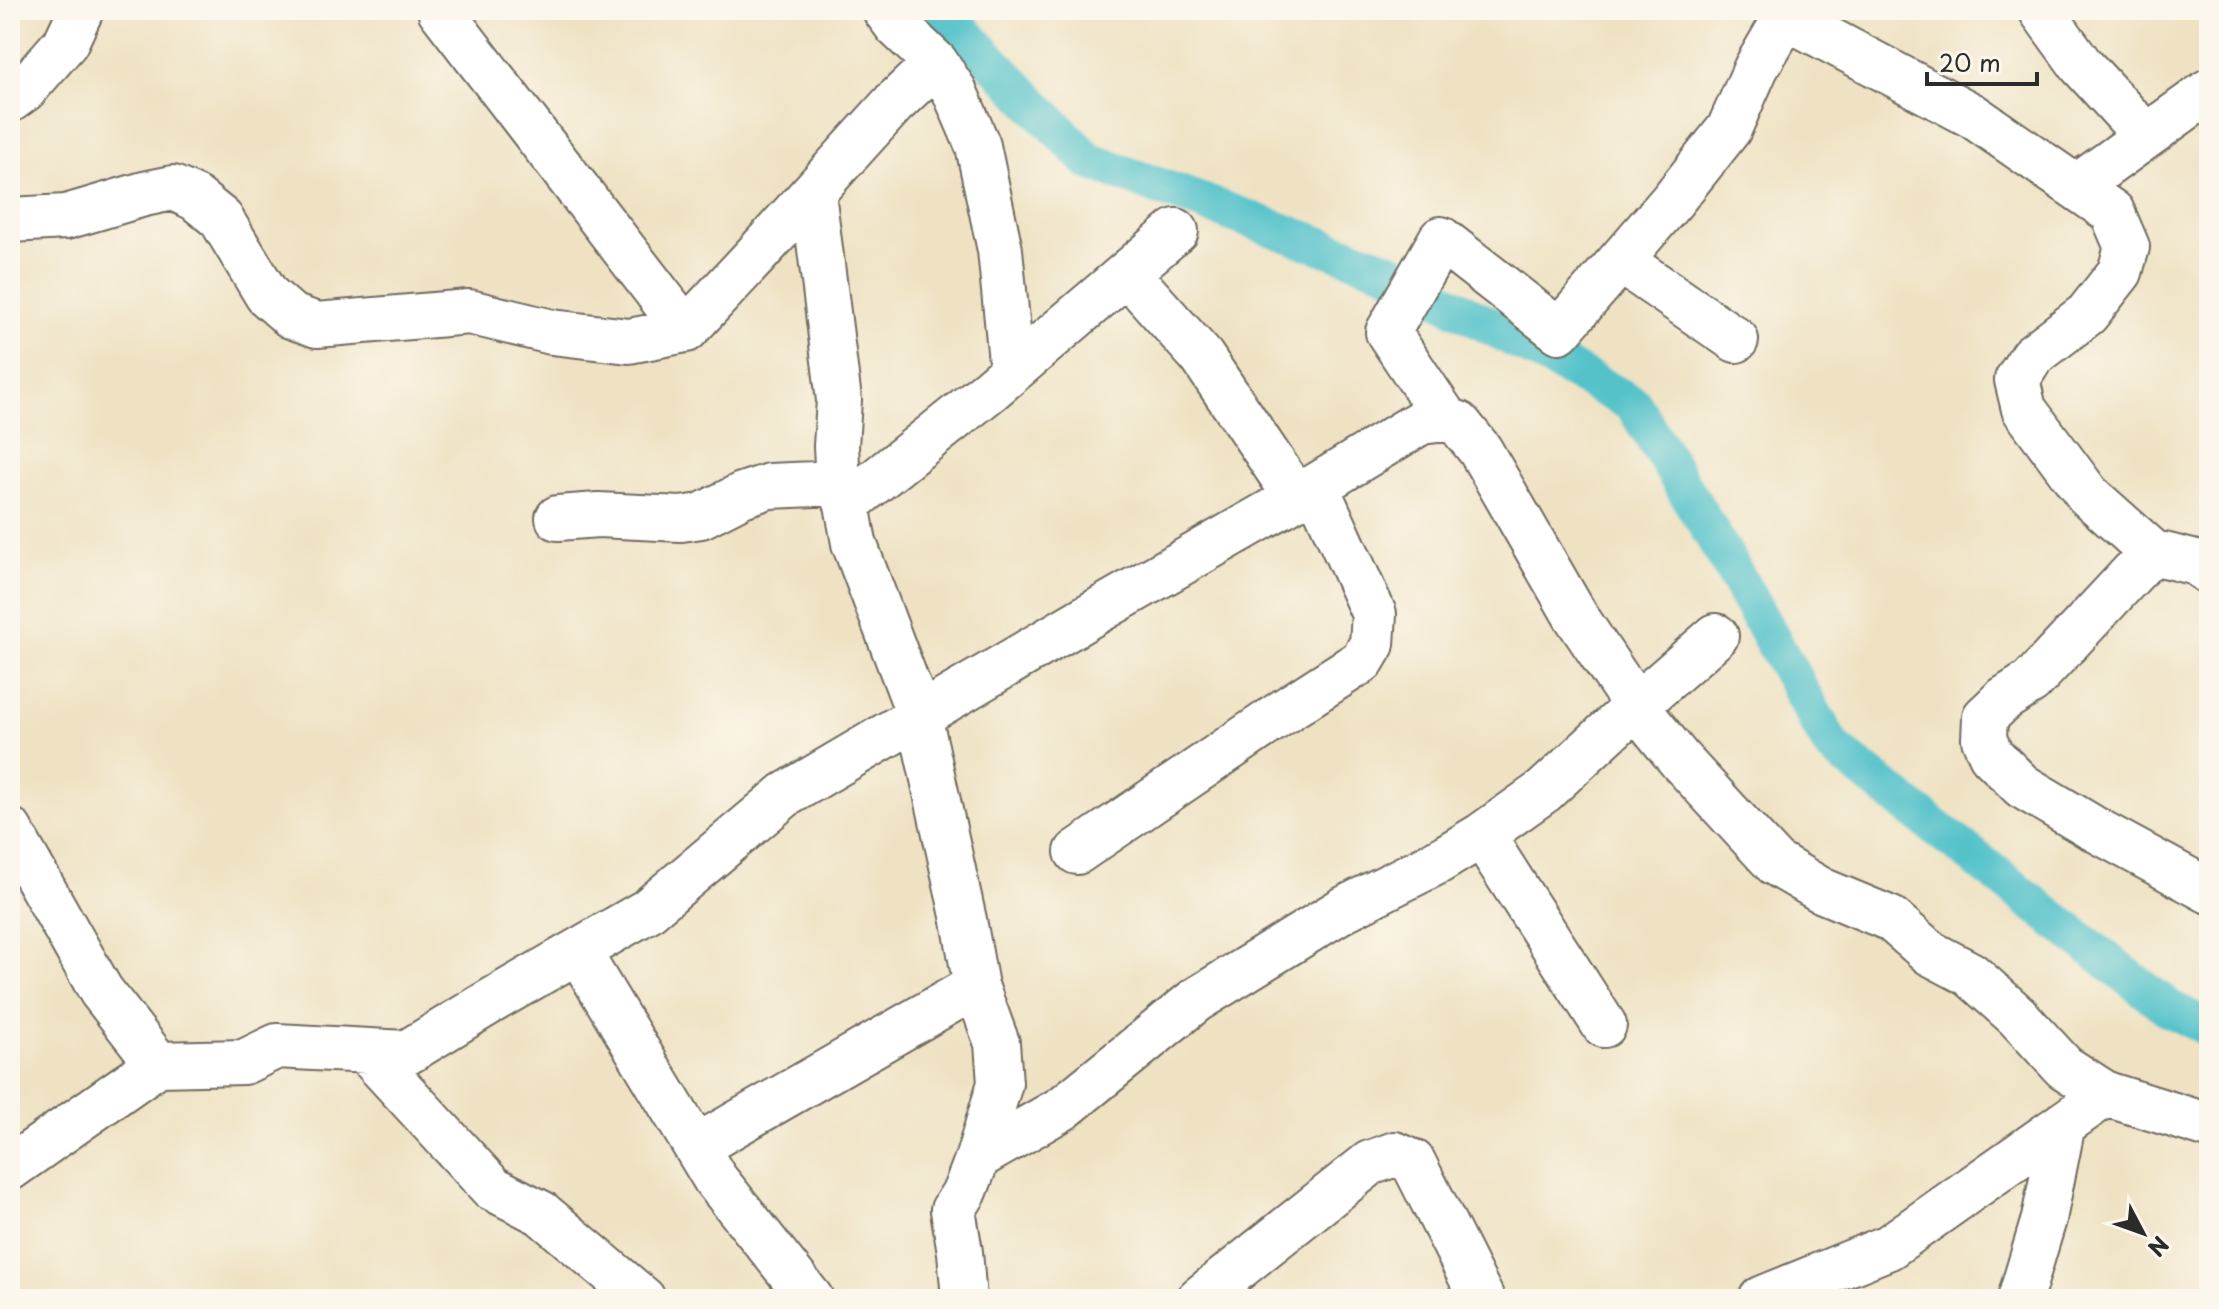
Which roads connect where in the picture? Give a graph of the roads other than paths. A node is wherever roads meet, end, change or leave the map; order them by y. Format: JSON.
{"nodes":[{"id":1,"x":81,"y":10,"type":"edge"},
{"id":2,"x":440,"y":10,"type":"edge"},
{"id":3,"x":885,"y":10,"type":"edge"},
{"id":4,"x":2041,"y":10,"type":"edge"},
{"id":5,"x":1790,"y":14,"type":"edge"},
{"id":6,"x":936,"y":63,"type":"junction"},
{"id":7,"x":2209,"y":91,"type":"edge"},
{"id":8,"x":10,"y":100,"type":"edge"},
{"id":9,"x":2146,"y":136,"type":"junction"},
{"id":10,"x":2076,"y":187,"type":"junction"},
{"id":11,"x":813,"y":193,"type":"junction"},
{"id":12,"x":10,"y":220,"type":"edge"},
{"id":13,"x":1176,"y":231,"type":"dead end"},
{"id":14,"x":1621,"y":261,"type":"junction"},
{"id":15,"x":1127,"y":273,"type":"junction"},
{"id":16,"x":686,"y":330,"type":"junction"},
{"id":17,"x":1736,"y":340,"type":"dead end"},
{"id":18,"x":1012,"y":371,"type":"junction"},
{"id":19,"x":1446,"y":419,"type":"junction"},
{"id":20,"x":1306,"y":492,"type":"junction"},
{"id":21,"x":842,"y":494,"type":"junction"},
{"id":22,"x":558,"y":518,"type":"dead end"},
{"id":23,"x":2152,"y":552,"type":"junction"},
{"id":24,"x":2209,"y":572,"type":"edge"},
{"id":25,"x":1716,"y":636,"type":"dead end"},
{"id":26,"x":1636,"y":706,"type":"junction"},
{"id":27,"x":919,"y":715,"type":"junction"},
{"id":28,"x":10,"y":830,"type":"edge"},
{"id":29,"x":1482,"y":835,"type":"junction"},
{"id":30,"x":1077,"y":852,"type":"dead end"},
{"id":31,"x":2209,"y":891,"type":"edge"},
{"id":32,"x":578,"y":951,"type":"junction"},
{"id":33,"x":976,"y":986,"type":"junction"},
{"id":34,"x":1604,"y":1025,"type":"dead end"},
{"id":35,"x":366,"y":1051,"type":"junction"},
{"id":36,"x":158,"y":1064,"type":"junction"},
{"id":37,"x":2106,"y":1094,"type":"junction"},
{"id":38,"x":2063,"y":1124,"type":"junction"},
{"id":39,"x":2209,"y":1126,"type":"edge"},
{"id":40,"x":696,"y":1147,"type":"junction"},
{"id":41,"x":978,"y":1157,"type":"junction"},
{"id":42,"x":10,"y":1168,"type":"edge"},
{"id":43,"x":1765,"y":1298,"type":"edge"},
{"id":44,"x":643,"y":1299,"type":"edge"},
{"id":45,"x":811,"y":1299,"type":"edge"},
{"id":46,"x":964,"y":1299,"type":"edge"},
{"id":47,"x":1199,"y":1299,"type":"edge"},
{"id":48,"x":1482,"y":1299,"type":"edge"},
{"id":49,"x":2020,"y":1299,"type":"edge"}],
"edges":[{"from":1,"to":8,"type":"street"},
{"from":2,"to":16,"type":"street"},
{"from":3,"to":6,"type":"street"},
{"from":4,"to":9,"type":"street"},
{"from":5,"to":10,"type":"street"},
{"from":5,"to":14,"type":"street"},
{"from":6,"to":11,"type":"street"},
{"from":6,"to":18,"type":"street"},
{"from":7,"to":9,"type":"street"},
{"from":9,"to":10,"type":"street"},
{"from":10,"to":23,"type":"street"},
{"from":11,"to":16,"type":"street"},
{"from":11,"to":21,"type":"street"},
{"from":12,"to":16,"type":"street"},
{"from":13,"to":15,"type":"street"},
{"from":14,"to":17,"type":"street"},
{"from":14,"to":19,"type":"street"},
{"from":15,"to":18,"type":"street"},
{"from":15,"to":20,"type":"street"},
{"from":18,"to":21,"type":"street"},
{"from":19,"to":20,"type":"street"},
{"from":19,"to":26,"type":"street"},
{"from":20,"to":27,"type":"street"},
{"from":20,"to":30,"type":"street"},
{"from":21,"to":22,"type":"street"},
{"from":21,"to":27,"type":"street"},
{"from":23,"to":24,"type":"street"},
{"from":23,"to":31,"type":"street"},
{"from":25,"to":26,"type":"street"},
{"from":26,"to":29,"type":"street"},
{"from":26,"to":37,"type":"street"},
{"from":27,"to":32,"type":"street"},
{"from":27,"to":33,"type":"street"},
{"from":28,"to":36,"type":"street"},
{"from":29,"to":34,"type":"street"},
{"from":29,"to":41,"type":"street"},
{"from":32,"to":35,"type":"street"},
{"from":32,"to":40,"type":"street"},
{"from":33,"to":40,"type":"street"},
{"from":33,"to":41,"type":"street"},
{"from":35,"to":36,"type":"street"},
{"from":35,"to":44,"type":"street"},
{"from":36,"to":42,"type":"street"},
{"from":37,"to":38,"type":"street"},
{"from":37,"to":39,"type":"street"},
{"from":38,"to":43,"type":"street"},
{"from":38,"to":49,"type":"street"},
{"from":40,"to":45,"type":"street"},
{"from":41,"to":46,"type":"street"},
{"from":47,"to":48,"type":"street"}]}
